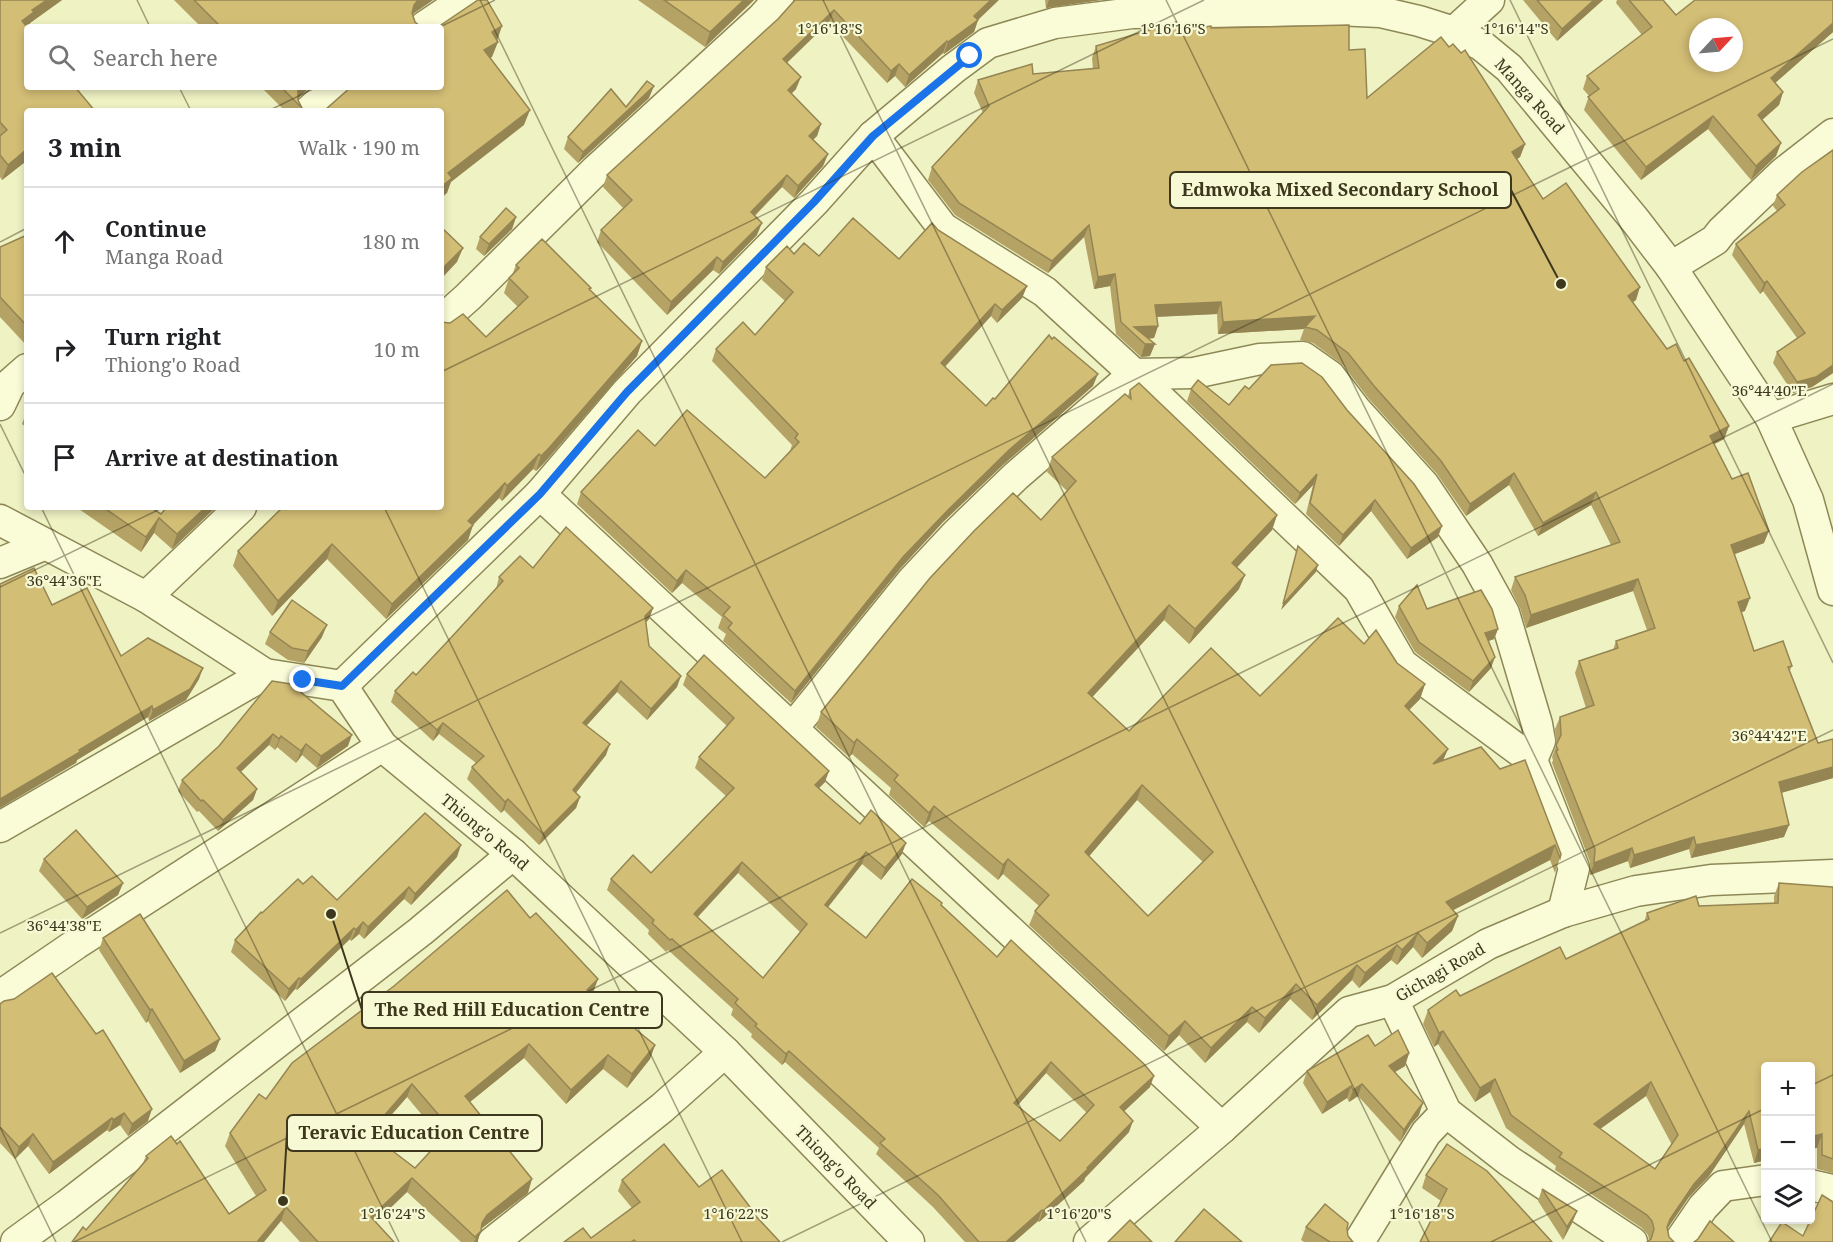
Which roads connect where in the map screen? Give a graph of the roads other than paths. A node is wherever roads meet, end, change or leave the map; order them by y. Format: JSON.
{"nodes":[{"id":1,"x":464,"y":0,"type":"edge"},
{"id":2,"x":778,"y":0,"type":"edge"},
{"id":3,"x":1490,"y":0,"type":"edge"},
{"id":4,"x":1340,"y":5,"type":"edge"},
{"id":5,"x":1054,"y":11,"type":"edge"},
{"id":6,"x":428,"y":24,"type":"edge"},
{"id":7,"x":1454,"y":32,"type":"junction"},
{"id":8,"x":333,"y":90,"type":"edge"},
{"id":9,"x":312,"y":108,"type":"edge"},
{"id":10,"x":1833,"y":135,"type":"edge"},
{"id":11,"x":873,"y":136,"type":"junction"},
{"id":12,"x":1671,"y":267,"type":"junction"},
{"id":13,"x":444,"y":318,"type":"edge"},
{"id":14,"x":24,"y":372,"type":"edge"},
{"id":15,"x":1134,"y":374,"type":"junction"},
{"id":16,"x":1833,"y":399,"type":"edge"},
{"id":17,"x":0,"y":405,"type":"edge"},
{"id":18,"x":1771,"y":418,"type":"junction"},
{"id":19,"x":540,"y":494,"type":"junction"},
{"id":20,"x":238,"y":510,"type":"edge"},
{"id":21,"x":0,"y":520,"type":"edge"},
{"id":22,"x":46,"y":544,"type":"junction"},
{"id":23,"x":0,"y":564,"type":"edge"},
{"id":24,"x":1833,"y":590,"type":"edge"},
{"id":25,"x":146,"y":597,"type":"junction"},
{"id":26,"x":264,"y":674,"type":"junction"},
{"id":27,"x":342,"y":686,"type":"junction"},
{"id":28,"x":792,"y":729,"type":"junction"},
{"id":29,"x":382,"y":746,"type":"junction"},
{"id":30,"x":1532,"y":760,"type":"junction"},
{"id":31,"x":0,"y":827,"type":"edge"},
{"id":32,"x":513,"y":854,"type":"junction"},
{"id":33,"x":1833,"y":875,"type":"edge"},
{"id":34,"x":1563,"y":912,"type":"junction"},
{"id":35,"x":0,"y":996,"type":"edge"},
{"id":36,"x":1393,"y":1000,"type":"junction"},
{"id":37,"x":725,"y":1052,"type":"junction"},
{"id":38,"x":1446,"y":1112,"type":"junction"},
{"id":39,"x":1222,"y":1128,"type":"junction"},
{"id":40,"x":1761,"y":1181,"type":"edge"},
{"id":41,"x":1815,"y":1186,"type":"edge"},
{"id":42,"x":1833,"y":1190,"type":"edge"},
{"id":43,"x":898,"y":1238,"type":"edge"},
{"id":44,"x":16,"y":1242,"type":"edge"},
{"id":45,"x":493,"y":1242,"type":"edge"},
{"id":46,"x":1089,"y":1242,"type":"edge"},
{"id":47,"x":1359,"y":1242,"type":"edge"},
{"id":48,"x":1632,"y":1242,"type":"edge"},
{"id":49,"x":1680,"y":1242,"type":"edge"}],
"edges":[{"from":1,"to":6,"type":"street"},
{"from":2,"to":13,"type":"street"},
{"from":3,"to":7,"type":"street"},
{"from":4,"to":5,"type":"street","name":"Manga Road"},
{"from":4,"to":7,"type":"street","name":"Manga Road"},
{"from":5,"to":11,"type":"street","name":"Manga Road"},
{"from":7,"to":12,"type":"street","name":"Manga Road"},
{"from":8,"to":9,"type":"street"},
{"from":10,"to":12,"type":"street"},
{"from":11,"to":15,"type":"street"},
{"from":11,"to":19,"type":"street","name":"Manga Road"},
{"from":12,"to":18,"type":"street","name":"Manga Road"},
{"from":14,"to":17,"type":"street"},
{"from":15,"to":28,"type":"street"},
{"from":15,"to":30,"type":"street"},
{"from":15,"to":30,"type":"street"},
{"from":16,"to":18,"type":"street"},
{"from":18,"to":24,"type":"street","name":"Manga Road"},
{"from":19,"to":27,"type":"street","name":"Manga Road"},
{"from":19,"to":28,"type":"street"},
{"from":20,"to":25,"type":"street"},
{"from":21,"to":22,"type":"street"},
{"from":22,"to":23,"type":"street"},
{"from":22,"to":25,"type":"street"},
{"from":25,"to":26,"type":"street"},
{"from":26,"to":27,"type":"street"},
{"from":26,"to":31,"type":"street"},
{"from":27,"to":29,"type":"street","name":"Thiong'o Road"},
{"from":28,"to":39,"type":"street"},
{"from":29,"to":32,"type":"street","name":"Thiong'o Road"},
{"from":29,"to":35,"type":"street"},
{"from":30,"to":34,"type":"street"},
{"from":32,"to":37,"type":"street","name":"Thiong'o Road"},
{"from":32,"to":44,"type":"street"},
{"from":33,"to":34,"type":"street","name":"Gichagi Road"},
{"from":34,"to":36,"type":"street","name":"Gichagi Road"},
{"from":36,"to":38,"type":"street"},
{"from":36,"to":39,"type":"street","name":"Gichagi Road"},
{"from":37,"to":43,"type":"street","name":"Thiong'o Road"},
{"from":37,"to":45,"type":"street"},
{"from":38,"to":47,"type":"street"},
{"from":38,"to":48,"type":"street"},
{"from":39,"to":46,"type":"street","name":"Gichagi Road"},
{"from":40,"to":49,"type":"street"},
{"from":41,"to":42,"type":"street"}]}
